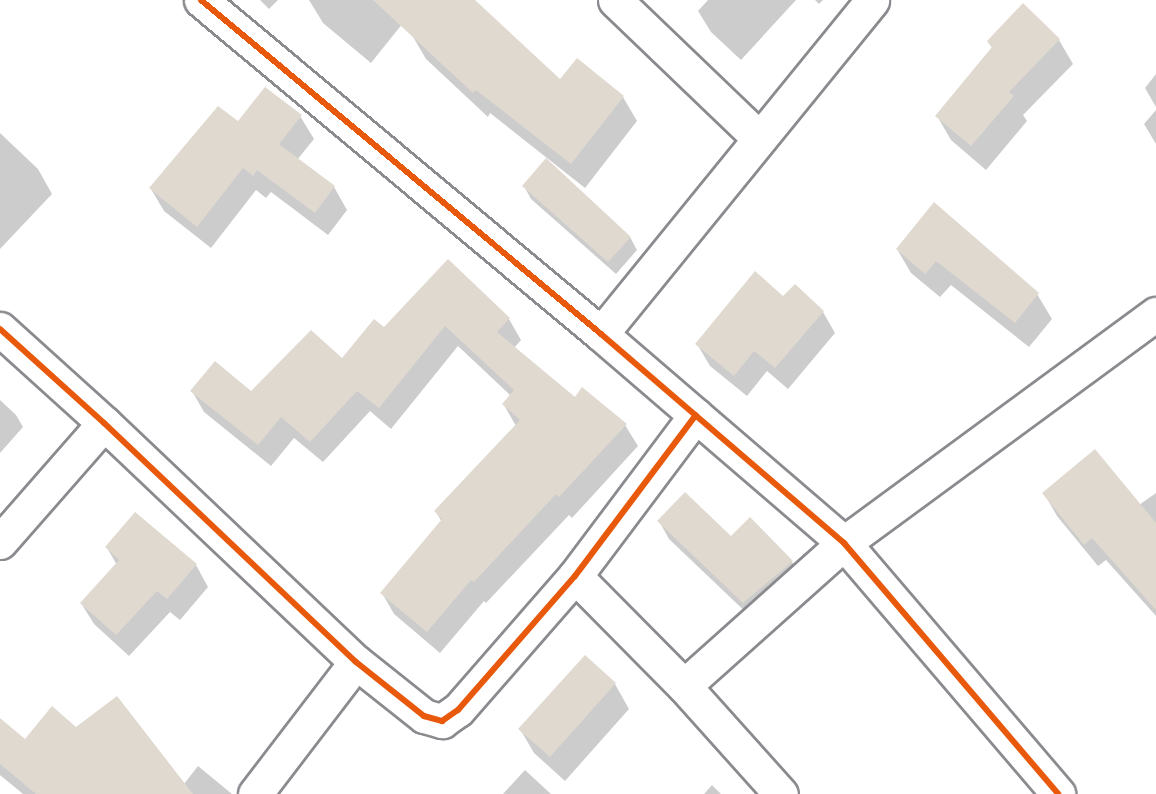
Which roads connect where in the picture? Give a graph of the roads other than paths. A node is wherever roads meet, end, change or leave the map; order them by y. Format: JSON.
{"nodes":[{"id":1,"x":201,"y":0,"type":"edge"},
{"id":2,"x":615,"y":0,"type":"edge"},
{"id":3,"x":872,"y":0,"type":"edge"},
{"id":4,"x":759,"y":138,"type":"junction"},
{"id":5,"x":1156,"y":314,"type":"edge"},
{"id":6,"x":0,"y":329,"type":"edge"},
{"id":7,"x":601,"y":334,"type":"junction"},
{"id":8,"x":696,"y":415,"type":"junction"},
{"id":9,"x":104,"y":423,"type":"junction"},
{"id":10,"x":0,"y":542,"type":"edge"},
{"id":11,"x":844,"y":543,"type":"junction"},
{"id":12,"x":575,"y":576,"type":"junction"},
{"id":13,"x":356,"y":662,"type":"junction"},
{"id":14,"x":684,"y":687,"type":"junction"},
{"id":15,"x":255,"y":794,"type":"edge"},
{"id":16,"x":781,"y":794,"type":"edge"},
{"id":17,"x":1058,"y":794,"type":"edge"}],
"edges":[{"from":1,"to":7,"type":"street"},
{"from":2,"to":4,"type":"street"},
{"from":3,"to":4,"type":"street"},
{"from":4,"to":7,"type":"street"},
{"from":5,"to":11,"type":"street"},
{"from":6,"to":9,"type":"street"},
{"from":7,"to":8,"type":"street"},
{"from":8,"to":11,"type":"street"},
{"from":8,"to":12,"type":"street"},
{"from":9,"to":10,"type":"street"},
{"from":9,"to":13,"type":"street"},
{"from":11,"to":14,"type":"street"},
{"from":11,"to":17,"type":"street"},
{"from":12,"to":13,"type":"street"},
{"from":12,"to":14,"type":"street"},
{"from":13,"to":15,"type":"street"},
{"from":14,"to":16,"type":"street"}]}
